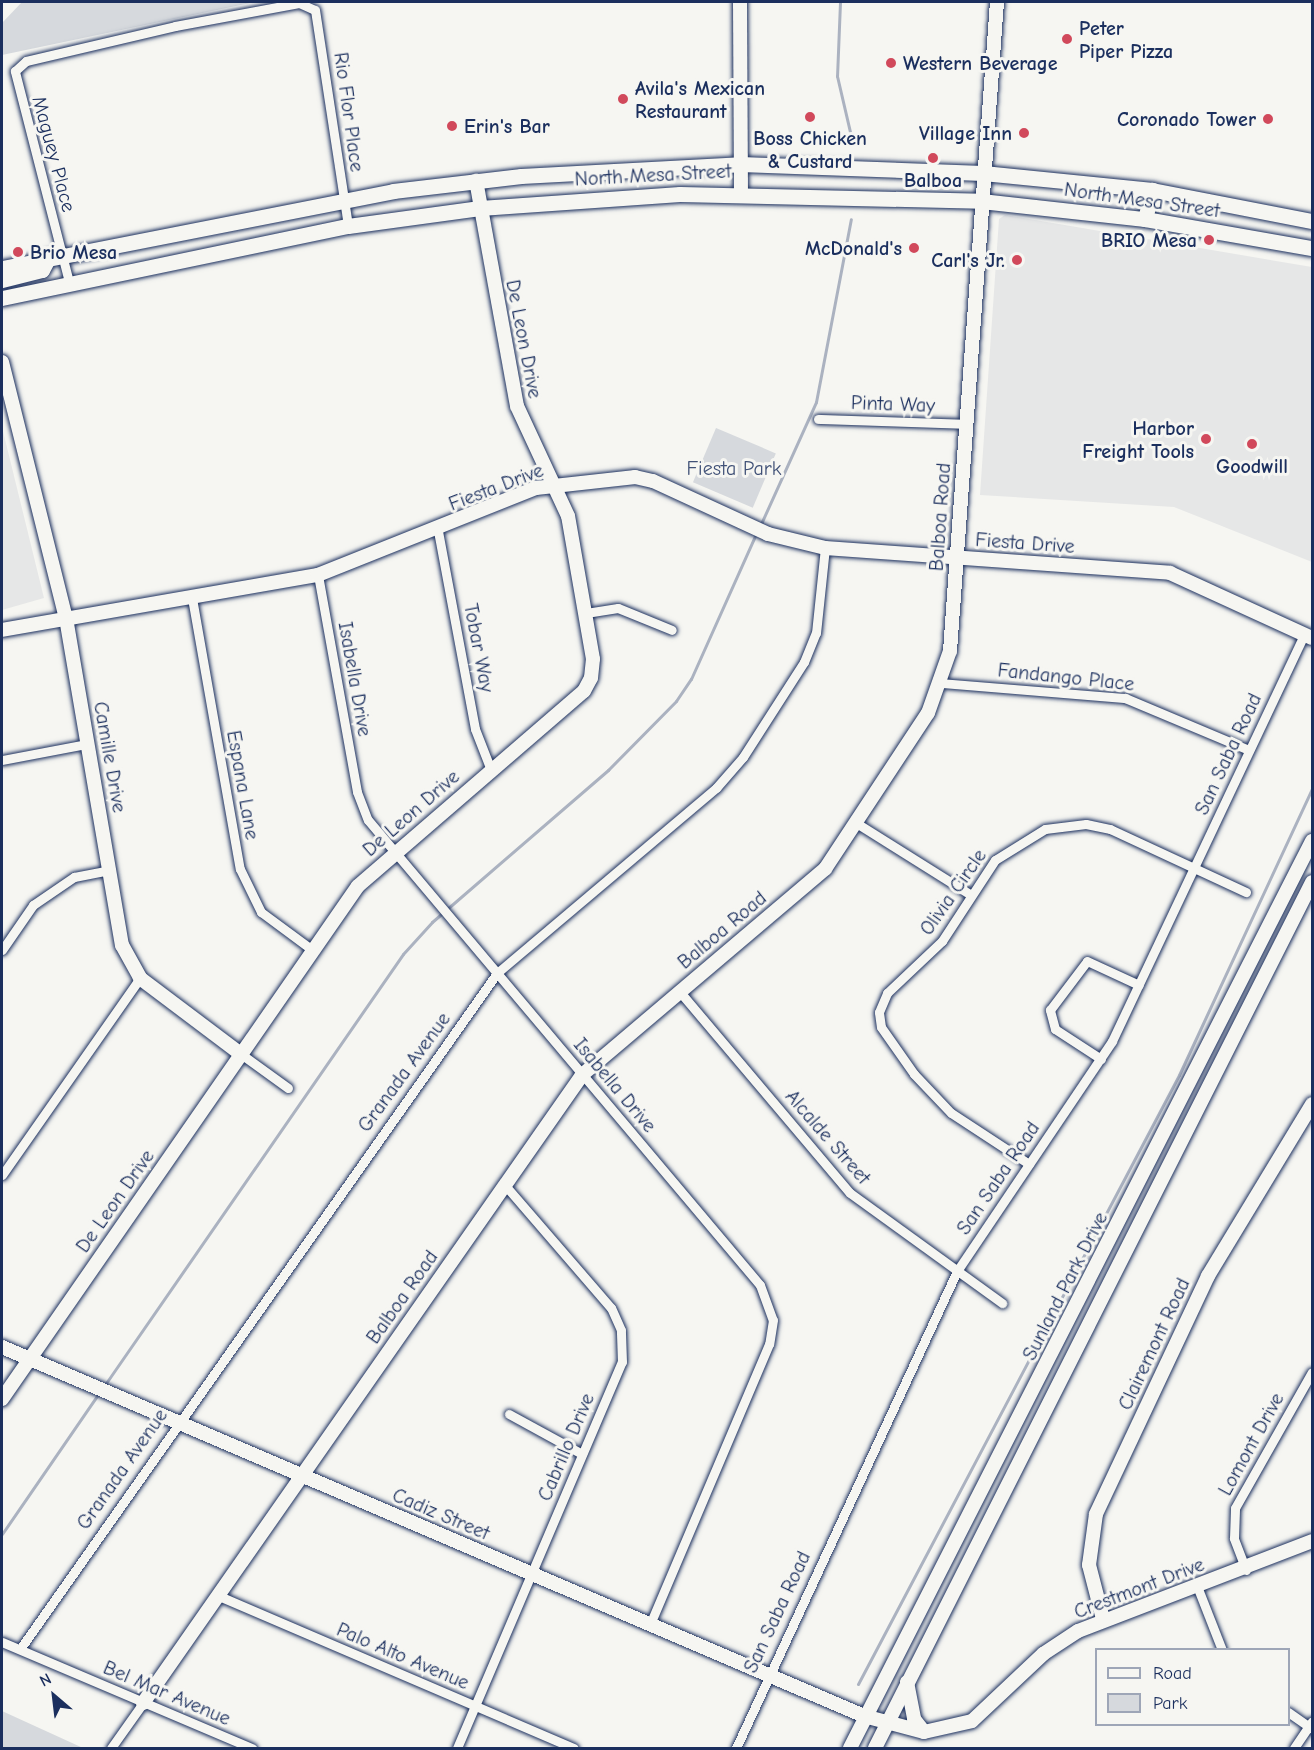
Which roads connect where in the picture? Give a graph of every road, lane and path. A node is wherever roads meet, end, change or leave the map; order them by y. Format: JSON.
{"nodes":[{"id":1,"x":740,"y":2,"type":"edge"},
{"id":2,"x":997,"y":2,"type":"edge"},
{"id":3,"x":15,"y":70,"type":"joint"},
{"id":4,"x":740,"y":164,"type":"junction"},
{"id":5,"x":983,"y":173,"type":"junction"},
{"id":6,"x":476,"y":181,"type":"junction"},
{"id":7,"x":1152,"y":190,"type":"junction"},
{"id":8,"x":741,"y":193,"type":"junction"},
{"id":9,"x":344,"y":198,"type":"junction"},
{"id":10,"x":981,"y":201,"type":"junction"},
{"id":11,"x":480,"y":208,"type":"junction"},
{"id":12,"x":1145,"y":219,"type":"junction"},
{"id":13,"x":1312,"y":221,"type":"edge"},
{"id":14,"x":348,"y":226,"type":"junction"},
{"id":15,"x":1312,"y":248,"type":"edge"},
{"id":16,"x":56,"y":256,"type":"junction"},
{"id":17,"x":2,"y":268,"type":"edge"},
{"id":18,"x":2,"y":280,"type":"edge"},
{"id":19,"x":69,"y":282,"type":"junction"},
{"id":20,"x":2,"y":298,"type":"edge"},
{"id":21,"x":2,"y":362,"type":"edge"},
{"id":22,"x":818,"y":419,"type":"dead end"},
{"id":23,"x":966,"y":424,"type":"junction"},
{"id":24,"x":555,"y":484,"type":"junction"},
{"id":25,"x":438,"y":531,"type":"junction"},
{"id":26,"x":825,"y":548,"type":"junction"},
{"id":27,"x":957,"y":557,"type":"junction"},
{"id":28,"x":318,"y":575,"type":"junction"},
{"id":29,"x":192,"y":598,"type":"junction"},
{"id":30,"x":586,"y":612,"type":"junction"},
{"id":31,"x":66,"y":618,"type":"junction"},
{"id":32,"x":2,"y":630,"type":"edge"},
{"id":33,"x":672,"y":630,"type":"dead end"},
{"id":34,"x":1308,"y":636,"type":"edge"},
{"id":35,"x":941,"y":683,"type":"junction"},
{"id":36,"x":87,"y":744,"type":"junction"},
{"id":37,"x":1249,"y":750,"type":"junction"},
{"id":38,"x":2,"y":760,"type":"edge"},
{"id":39,"x":491,"y":770,"type":"junction"},
{"id":40,"x":858,"y":824,"type":"junction"},
{"id":41,"x":1312,"y":841,"type":"edge"},
{"id":42,"x":395,"y":852,"type":"junction"},
{"id":43,"x":1194,"y":867,"type":"junction"},
{"id":44,"x":109,"y":870,"type":"junction"},
{"id":45,"x":1312,"y":882,"type":"edge"},
{"id":46,"x":1246,"y":892,"type":"dead end"},
{"id":47,"x":971,"y":895,"type":"junction"},
{"id":48,"x":311,"y":949,"type":"junction"},
{"id":49,"x":2,"y":950,"type":"edge"},
{"id":50,"x":497,"y":973,"type":"junction"},
{"id":51,"x":140,"y":978,"type":"junction"},
{"id":52,"x":1139,"y":985,"type":"junction"},
{"id":53,"x":680,"y":992,"type":"junction"},
{"id":54,"x":241,"y":1054,"type":"junction"},
{"id":55,"x":1101,"y":1059,"type":"junction"},
{"id":56,"x":582,"y":1075,"type":"junction"},
{"id":57,"x":288,"y":1088,"type":"dead end"},
{"id":58,"x":1312,"y":1104,"type":"edge"},
{"id":59,"x":1029,"y":1164,"type":"junction"},
{"id":60,"x":2,"y":1175,"type":"edge"},
{"id":61,"x":504,"y":1184,"type":"junction"},
{"id":62,"x":957,"y":1271,"type":"junction"},
{"id":63,"x":1002,"y":1303,"type":"dead end"},
{"id":64,"x":2,"y":1347,"type":"edge"},
{"id":65,"x":29,"y":1359,"type":"junction"},
{"id":66,"x":1312,"y":1372,"type":"edge"},
{"id":67,"x":2,"y":1399,"type":"edge"},
{"id":68,"x":509,"y":1414,"type":"dead end"},
{"id":69,"x":177,"y":1421,"type":"junction"},
{"id":70,"x":582,"y":1454,"type":"junction"},
{"id":71,"x":302,"y":1476,"type":"junction"},
{"id":72,"x":1312,"y":1541,"type":"edge"},
{"id":73,"x":1246,"y":1570,"type":"junction"},
{"id":74,"x":532,"y":1574,"type":"junction"},
{"id":75,"x":1197,"y":1586,"type":"junction"},
{"id":76,"x":219,"y":1596,"type":"junction"},
{"id":77,"x":1103,"y":1619,"type":"junction"},
{"id":78,"x":650,"y":1624,"type":"junction"},
{"id":79,"x":2,"y":1642,"type":"edge"},
{"id":80,"x":1221,"y":1648,"type":"edge"},
{"id":81,"x":20,"y":1649,"type":"junction"},
{"id":82,"x":768,"y":1674,"type":"junction"},
{"id":83,"x":908,"y":1680,"type":"junction"},
{"id":84,"x":143,"y":1703,"type":"junction"},
{"id":85,"x":473,"y":1706,"type":"junction"},
{"id":86,"x":1290,"y":1713,"type":"edge"},
{"id":87,"x":864,"y":1716,"type":"junction"},
{"id":88,"x":885,"y":1723,"type":"junction"},
{"id":89,"x":1311,"y":1726,"type":"edge"},
{"id":90,"x":924,"y":1732,"type":"junction"},
{"id":91,"x":111,"y":1749,"type":"edge"},
{"id":92,"x":252,"y":1749,"type":"edge"},
{"id":93,"x":457,"y":1749,"type":"edge"},
{"id":94,"x":574,"y":1749,"type":"edge"},
{"id":95,"x":736,"y":1749,"type":"edge"},
{"id":96,"x":850,"y":1749,"type":"edge"},
{"id":97,"x":875,"y":1749,"type":"edge"},
{"id":98,"x":1294,"y":1749,"type":"edge"}],
"edges":[{"from":1,"to":4,"type":"street"},
{"from":2,"to":5,"type":"street","name":"Balboa Road"},
{"from":3,"to":9,"type":"street","name":"Rio Flor Place"},
{"from":3,"to":16,"type":"street","name":"Maguey Place"},
{"from":4,"to":5,"type":"main road","name":"North Mesa Street"},
{"from":4,"to":6,"type":"main road","name":"North Mesa Street"},
{"from":4,"to":8,"type":"street"},
{"from":5,"to":7,"type":"main road","name":"North Mesa Street"},
{"from":5,"to":10,"type":"street","name":"Balboa Road"},
{"from":6,"to":9,"type":"main road","name":"North Mesa Street"},
{"from":6,"to":11,"type":"street","name":"De Leon Drive"},
{"from":7,"to":12,"type":"main road"},
{"from":7,"to":13,"type":"main road","name":"North Mesa Street"},
{"from":8,"to":10,"type":"main road","name":"North Mesa Street"},
{"from":8,"to":11,"type":"main road","name":"North Mesa Street"},
{"from":9,"to":14,"type":"street","name":"Rio Flor Place"},
{"from":9,"to":16,"type":"main road","name":"North Mesa Street"},
{"from":10,"to":12,"type":"main road","name":"North Mesa Street"},
{"from":10,"to":23,"type":"street","name":"Balboa Road"},
{"from":11,"to":14,"type":"main road","name":"North Mesa Street"},
{"from":11,"to":24,"type":"street","name":"De Leon Drive"},
{"from":12,"to":15,"type":"main road","name":"North Mesa Street"},
{"from":14,"to":19,"type":"main road","name":"North Mesa Street"},
{"from":16,"to":17,"type":"main road","name":"North Mesa Street"},
{"from":16,"to":18,"type":"main road"},
{"from":16,"to":19,"type":"street","name":"Maguey Place"},
{"from":19,"to":20,"type":"main road","name":"North Mesa Street"},
{"from":21,"to":31,"type":"street","name":"Camille Drive"},
{"from":22,"to":23,"type":"street","name":"Pinta Way"},
{"from":23,"to":27,"type":"street","name":"Balboa Road"},
{"from":24,"to":25,"type":"street","name":"Fiesta Drive"},
{"from":24,"to":26,"type":"street","name":"Fiesta Drive"},
{"from":24,"to":30,"type":"street","name":"De Leon Drive"},
{"from":25,"to":28,"type":"street","name":"Fiesta Drive"},
{"from":25,"to":39,"type":"street","name":"Tobar Way"},
{"from":26,"to":27,"type":"street","name":"Fiesta Drive"},
{"from":26,"to":50,"type":"street","name":"Granada Avenue"},
{"from":27,"to":34,"type":"street","name":"Fiesta Drive"},
{"from":27,"to":35,"type":"street","name":"Balboa Road"},
{"from":28,"to":29,"type":"street","name":"Fiesta Drive"},
{"from":28,"to":42,"type":"street","name":"Isabella Drive"},
{"from":29,"to":31,"type":"street","name":"Fiesta Drive"},
{"from":29,"to":48,"type":"street","name":"Espana Lane"},
{"from":30,"to":33,"type":"street"},
{"from":30,"to":39,"type":"street","name":"De Leon Drive"},
{"from":31,"to":32,"type":"street","name":"Fiesta Drive"},
{"from":31,"to":36,"type":"street","name":"Camille Drive"},
{"from":34,"to":37,"type":"street","name":"San Saba Road"},
{"from":35,"to":37,"type":"street","name":"Fandango Place"},
{"from":35,"to":40,"type":"street","name":"Balboa Road"},
{"from":36,"to":38,"type":"street"},
{"from":36,"to":44,"type":"street","name":"Camille Drive"},
{"from":37,"to":43,"type":"street","name":"San Saba Road"},
{"from":39,"to":42,"type":"street","name":"De Leon Drive"},
{"from":40,"to":47,"type":"street"},
{"from":40,"to":53,"type":"street","name":"Balboa Road"},
{"from":41,"to":87,"type":"street","name":"Sunland Park Drive"},
{"from":42,"to":48,"type":"street","name":"De Leon Drive"},
{"from":42,"to":50,"type":"street","name":"Isabella Drive"},
{"from":43,"to":46,"type":"street","name":"Olivia Circle"},
{"from":43,"to":47,"type":"street","name":"Olivia Circle"},
{"from":43,"to":52,"type":"street","name":"San Saba Road"},
{"from":44,"to":49,"type":"street"},
{"from":44,"to":51,"type":"street","name":"Camille Drive"},
{"from":45,"to":83,"type":"street","name":"Sunland Park Drive"},
{"from":47,"to":59,"type":"street","name":"Olivia Circle"},
{"from":48,"to":54,"type":"street","name":"De Leon Drive"},
{"from":50,"to":56,"type":"street","name":"Isabella Drive"},
{"from":50,"to":69,"type":"street","name":"Granada Avenue"},
{"from":51,"to":54,"type":"street","name":"Camille Drive"},
{"from":51,"to":60,"type":"street"},
{"from":52,"to":55,"type":"street","name":"San Saba Road"},
{"from":52,"to":55,"type":"street"},
{"from":53,"to":56,"type":"street","name":"Balboa Road"},
{"from":53,"to":62,"type":"street","name":"Alcalde Street"},
{"from":54,"to":57,"type":"street","name":"Camille Drive"},
{"from":54,"to":65,"type":"street","name":"De Leon Drive"},
{"from":55,"to":59,"type":"street","name":"San Saba Road"},
{"from":56,"to":61,"type":"street","name":"Balboa Road"},
{"from":56,"to":78,"type":"street","name":"Isabella Drive"},
{"from":58,"to":77,"type":"street","name":"Clairemont Road"},
{"from":59,"to":62,"type":"street","name":"San Saba Road"},
{"from":61,"to":70,"type":"street","name":"Cabrillo Drive"},
{"from":61,"to":71,"type":"street","name":"Balboa Road"},
{"from":62,"to":63,"type":"street","name":"Alcalde Street"},
{"from":62,"to":82,"type":"street","name":"San Saba Road"},
{"from":64,"to":65,"type":"street","name":"Cadiz Street"},
{"from":65,"to":67,"type":"street","name":"De Leon Drive"},
{"from":65,"to":69,"type":"street","name":"Cadiz Street"},
{"from":66,"to":73,"type":"street","name":"Lomont Drive"},
{"from":68,"to":70,"type":"street"},
{"from":69,"to":71,"type":"street","name":"Cadiz Street"},
{"from":69,"to":81,"type":"street","name":"Granada Avenue"},
{"from":70,"to":74,"type":"street","name":"Cabrillo Drive"},
{"from":71,"to":74,"type":"street","name":"Cadiz Street"},
{"from":71,"to":76,"type":"street","name":"Balboa Road"},
{"from":72,"to":73,"type":"street","name":"Crestmont Drive"},
{"from":73,"to":75,"type":"street","name":"Crestmont Drive"},
{"from":74,"to":78,"type":"street","name":"Cadiz Street"},
{"from":74,"to":85,"type":"street","name":"Cabrillo Drive"},
{"from":75,"to":77,"type":"street","name":"Crestmont Drive"},
{"from":75,"to":80,"type":"street"},
{"from":76,"to":84,"type":"street","name":"Balboa Road"},
{"from":76,"to":85,"type":"street","name":"Palo Alto Avenue"},
{"from":77,"to":90,"type":"street","name":"Crestmont Drive"},
{"from":78,"to":82,"type":"street","name":"Cadiz Street"},
{"from":79,"to":81,"type":"street","name":"Bel Mar Avenue"},
{"from":81,"to":84,"type":"street","name":"Bel Mar Avenue"},
{"from":82,"to":87,"type":"street","name":"Cadiz Street"},
{"from":82,"to":95,"type":"street","name":"San Saba Road"},
{"from":83,"to":88,"type":"street","name":"Sunland Park Drive"},
{"from":83,"to":90,"type":"street"},
{"from":84,"to":91,"type":"street","name":"Balboa Road"},
{"from":84,"to":92,"type":"street","name":"Bel Mar Avenue"},
{"from":85,"to":93,"type":"street","name":"Cabrillo Drive"},
{"from":85,"to":94,"type":"street","name":"Palo Alto Avenue"},
{"from":86,"to":89,"type":"street"},
{"from":87,"to":88,"type":"street","name":"Crestmont Drive"},
{"from":87,"to":96,"type":"street","name":"Sunland Park Drive"},
{"from":88,"to":90,"type":"street","name":"Crestmont Drive"},
{"from":88,"to":97,"type":"street","name":"Sunland Park Drive"},
{"from":89,"to":98,"type":"street"}]}
